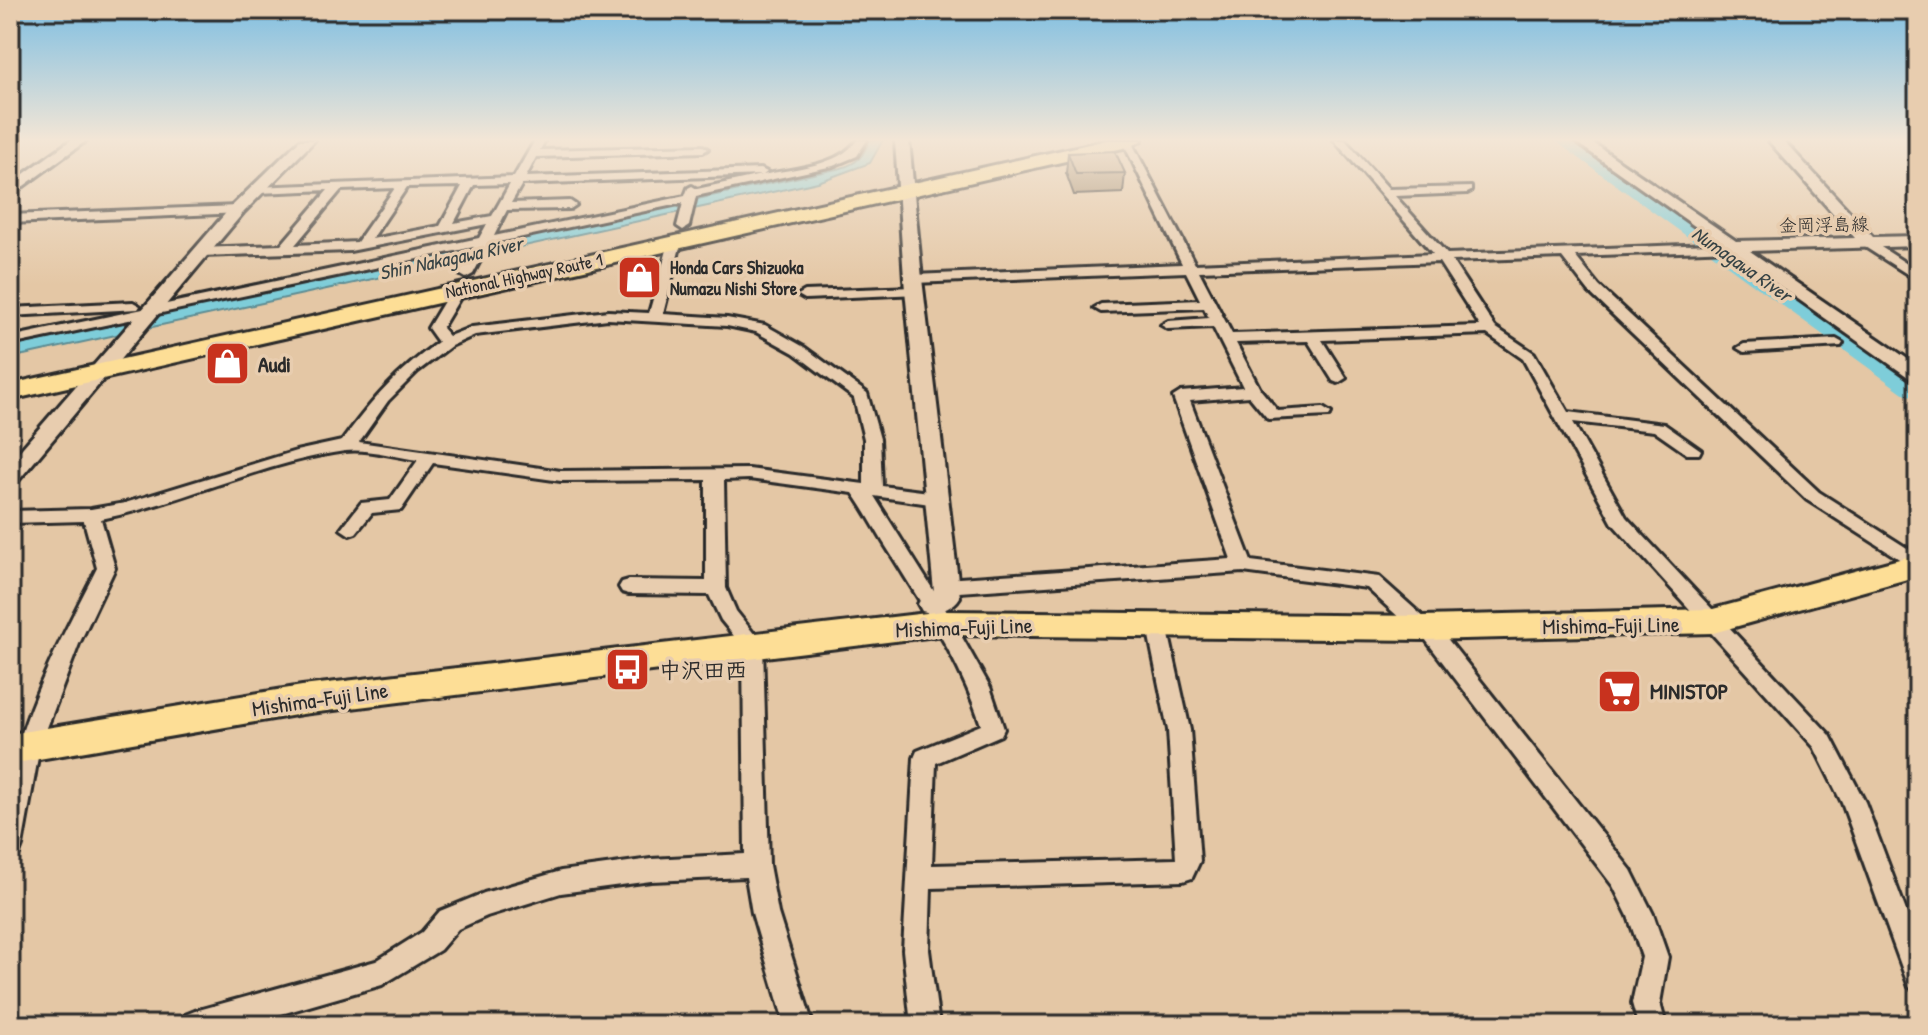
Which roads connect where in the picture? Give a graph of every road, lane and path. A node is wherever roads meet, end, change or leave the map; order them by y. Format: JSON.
{"nodes":[{"id":1,"x":286,"y":188,"type":"edge"},
{"id":2,"x":336,"y":188,"type":"edge"},
{"id":3,"x":401,"y":188,"type":"edge"},
{"id":4,"x":467,"y":188,"type":"edge"},
{"id":5,"x":513,"y":188,"type":"edge"},
{"id":6,"x":692,"y":188,"type":"edge"},
{"id":7,"x":723,"y":188,"type":"edge"},
{"id":8,"x":883,"y":188,"type":"edge"},
{"id":9,"x":905,"y":188,"type":"edge"},
{"id":10,"x":1153,"y":188,"type":"edge"},
{"id":11,"x":1382,"y":188,"type":"edge"},
{"id":12,"x":1649,"y":188,"type":"edge"},
{"id":13,"x":1819,"y":188,"type":"edge"},
{"id":14,"x":258,"y":189,"type":"joint"},
{"id":15,"x":1467,"y":189,"type":"dead end"},
{"id":16,"x":1386,"y":193,"type":"junction"},
{"id":17,"x":690,"y":196,"type":"junction"},
{"id":18,"x":570,"y":205,"type":"dead end"},
{"id":19,"x":237,"y":210,"type":"junction"},
{"id":20,"x":499,"y":213,"type":"junction"},
{"id":21,"x":10,"y":219,"type":"edge"},
{"id":22,"x":445,"y":228,"type":"junction"},
{"id":23,"x":681,"y":228,"type":"junction"},
{"id":24,"x":484,"y":240,"type":"junction"},
{"id":25,"x":1918,"y":241,"type":"edge"},
{"id":26,"x":1870,"y":244,"type":"junction"},
{"id":27,"x":361,"y":245,"type":"junction"},
{"id":28,"x":1731,"y":246,"type":"junction"},
{"id":29,"x":285,"y":249,"type":"junction"},
{"id":30,"x":201,"y":252,"type":"junction"},
{"id":31,"x":1565,"y":252,"type":"junction"},
{"id":32,"x":1443,"y":257,"type":"junction"},
{"id":33,"x":1911,"y":267,"type":"edge"},
{"id":34,"x":1193,"y":268,"type":"junction"},
{"id":35,"x":465,"y":276,"type":"junction"},
{"id":36,"x":1918,"y":277,"type":"edge"},
{"id":37,"x":913,"y":285,"type":"junction"},
{"id":38,"x":805,"y":295,"type":"dead end"},
{"id":39,"x":1210,"y":304,"type":"junction"},
{"id":40,"x":153,"y":308,"type":"junction"},
{"id":41,"x":1101,"y":308,"type":"dead end"},
{"id":42,"x":10,"y":312,"type":"edge"},
{"id":43,"x":655,"y":319,"type":"junction"},
{"id":44,"x":1218,"y":322,"type":"junction"},
{"id":45,"x":1168,"y":325,"type":"dead end"},
{"id":46,"x":1490,"y":330,"type":"junction"},
{"id":47,"x":1312,"y":335,"type":"junction"},
{"id":48,"x":1226,"y":339,"type":"junction"},
{"id":49,"x":10,"y":341,"type":"edge"},
{"id":50,"x":446,"y":343,"type":"junction"},
{"id":51,"x":1836,"y":343,"type":"dead end"},
{"id":52,"x":120,"y":346,"type":"junction"},
{"id":53,"x":1744,"y":348,"type":"dead end"},
{"id":54,"x":99,"y":371,"type":"junction"},
{"id":55,"x":10,"y":374,"type":"edge"},
{"id":56,"x":1918,"y":375,"type":"edge"},
{"id":57,"x":1338,"y":378,"type":"dead end"},
{"id":58,"x":1253,"y":391,"type":"junction"},
{"id":59,"x":10,"y":392,"type":"edge"},
{"id":60,"x":1323,"y":413,"type":"dead end"},
{"id":61,"x":1563,"y":416,"type":"junction"},
{"id":62,"x":348,"y":445,"type":"junction"},
{"id":63,"x":1693,"y":450,"type":"dead end"},
{"id":64,"x":428,"y":458,"type":"junction"},
{"id":65,"x":715,"y":474,"type":"junction"},
{"id":66,"x":10,"y":476,"type":"edge"},
{"id":67,"x":865,"y":487,"type":"junction"},
{"id":68,"x":937,"y":499,"type":"junction"},
{"id":69,"x":91,"y":515,"type":"junction"},
{"id":70,"x":10,"y":517,"type":"edge"},
{"id":71,"x":350,"y":529,"type":"dead end"},
{"id":72,"x":1243,"y":565,"type":"junction"},
{"id":73,"x":1917,"y":567,"type":"edge"},
{"id":74,"x":629,"y":587,"type":"dead end"},
{"id":75,"x":716,"y":588,"type":"junction"},
{"id":76,"x":940,"y":605,"type":"junction"},
{"id":77,"x":1713,"y":621,"type":"junction"},
{"id":78,"x":1157,"y":626,"type":"junction"},
{"id":79,"x":1425,"y":628,"type":"junction"},
{"id":80,"x":753,"y":645,"type":"junction"},
{"id":81,"x":20,"y":748,"type":"edge"},
{"id":82,"x":10,"y":846,"type":"edge"},
{"id":83,"x":757,"y":865,"type":"junction"},
{"id":84,"x":919,"y":877,"type":"junction"},
{"id":85,"x":1918,"y":978,"type":"edge"},
{"id":86,"x":195,"y":1025,"type":"edge"},
{"id":87,"x":799,"y":1025,"type":"edge"},
{"id":88,"x":925,"y":1025,"type":"edge"},
{"id":89,"x":1652,"y":1025,"type":"edge"}],
"edges":[{"from":1,"to":14,"type":"street"},
{"from":2,"to":29,"type":"street"},
{"from":3,"to":27,"type":"street"},
{"from":4,"to":22,"type":"street"},
{"from":5,"to":20,"type":"street"},
{"from":6,"to":17,"type":"street"},
{"from":7,"to":17,"type":"street"},
{"from":8,"to":23,"type":"highway","name":"National Highway Route 1"},
{"from":9,"to":37,"type":"street"},
{"from":10,"to":34,"type":"street"},
{"from":11,"to":16,"type":"street"},
{"from":12,"to":28,"type":"street"},
{"from":13,"to":26,"type":"street"},
{"from":14,"to":19,"type":"street"},
{"from":15,"to":16,"type":"street"},
{"from":16,"to":32,"type":"street"},
{"from":17,"to":23,"type":"street"},
{"from":17,"to":24,"type":"street"},
{"from":18,"to":20,"type":"street"},
{"from":19,"to":21,"type":"street"},
{"from":19,"to":30,"type":"street"},
{"from":20,"to":22,"type":"street"},
{"from":20,"to":24,"type":"street"},
{"from":22,"to":27,"type":"street"},
{"from":23,"to":35,"type":"highway","name":"National Highway Route 1"},
{"from":23,"to":43,"type":"street"},
{"from":24,"to":35,"type":"street"},
{"from":24,"to":40,"type":"street"},
{"from":25,"to":26,"type":"street","name":"金岡浮島線"},
{"from":26,"to":28,"type":"street","name":"金岡浮島線"},
{"from":26,"to":33,"type":"street"},
{"from":27,"to":29,"type":"street"},
{"from":28,"to":31,"type":"street"},
{"from":28,"to":56,"type":"street"},
{"from":29,"to":30,"type":"street"},
{"from":30,"to":40,"type":"street"},
{"from":31,"to":32,"type":"street"},
{"from":31,"to":73,"type":"street"},
{"from":32,"to":34,"type":"street"},
{"from":32,"to":46,"type":"street"},
{"from":33,"to":36,"type":"street"},
{"from":34,"to":37,"type":"street"},
{"from":34,"to":39,"type":"street"},
{"from":35,"to":50,"type":"street"},
{"from":35,"to":52,"type":"highway","name":"National Highway Route 1"},
{"from":35,"to":54,"type":"highway","name":"National Highway Route 1"},
{"from":37,"to":38,"type":"street"},
{"from":37,"to":68,"type":"street"},
{"from":39,"to":41,"type":"street"},
{"from":39,"to":44,"type":"street"},
{"from":40,"to":42,"type":"street"},
{"from":40,"to":49,"type":"street"},
{"from":40,"to":52,"type":"street"},
{"from":43,"to":50,"type":"street"},
{"from":43,"to":67,"type":"street"},
{"from":44,"to":45,"type":"street"},
{"from":44,"to":48,"type":"street"},
{"from":46,"to":47,"type":"street"},
{"from":46,"to":61,"type":"street"},
{"from":47,"to":48,"type":"street"},
{"from":47,"to":57,"type":"street"},
{"from":48,"to":58,"type":"street"},
{"from":50,"to":62,"type":"street"},
{"from":51,"to":53,"type":"street"},
{"from":52,"to":54,"type":"street"},
{"from":52,"to":55,"type":"highway","name":"National Highway Route 1"},
{"from":54,"to":59,"type":"highway","name":"National Highway Route 1"},
{"from":54,"to":66,"type":"street"},
{"from":58,"to":60,"type":"street"},
{"from":58,"to":72,"type":"street"},
{"from":61,"to":63,"type":"street"},
{"from":61,"to":77,"type":"street"},
{"from":62,"to":64,"type":"street"},
{"from":62,"to":69,"type":"street"},
{"from":64,"to":65,"type":"street"},
{"from":64,"to":71,"type":"street"},
{"from":65,"to":67,"type":"street"},
{"from":65,"to":75,"type":"street"},
{"from":67,"to":68,"type":"street"},
{"from":67,"to":76,"type":"street"},
{"from":68,"to":76,"type":"street"},
{"from":69,"to":70,"type":"street"},
{"from":69,"to":81,"type":"street"},
{"from":72,"to":76,"type":"street"},
{"from":72,"to":79,"type":"street"},
{"from":73,"to":77,"type":"main road","name":"Mishima-Fuji Line"},
{"from":74,"to":75,"type":"street"},
{"from":75,"to":80,"type":"street"},
{"from":76,"to":78,"type":"main road","name":"Mishima-Fuji Line"},
{"from":76,"to":80,"type":"main road","name":"Mishima-Fuji Line"},
{"from":76,"to":84,"type":"street"},
{"from":77,"to":79,"type":"main road","name":"Mishima-Fuji Line"},
{"from":77,"to":85,"type":"street"},
{"from":78,"to":79,"type":"main road","name":"Mishima-Fuji Line"},
{"from":78,"to":84,"type":"street"},
{"from":79,"to":89,"type":"street"},
{"from":80,"to":81,"type":"main road","name":"Mishima-Fuji Line"},
{"from":80,"to":83,"type":"street"},
{"from":81,"to":82,"type":"street"},
{"from":83,"to":86,"type":"street"},
{"from":83,"to":87,"type":"street"},
{"from":84,"to":88,"type":"street"}]}
